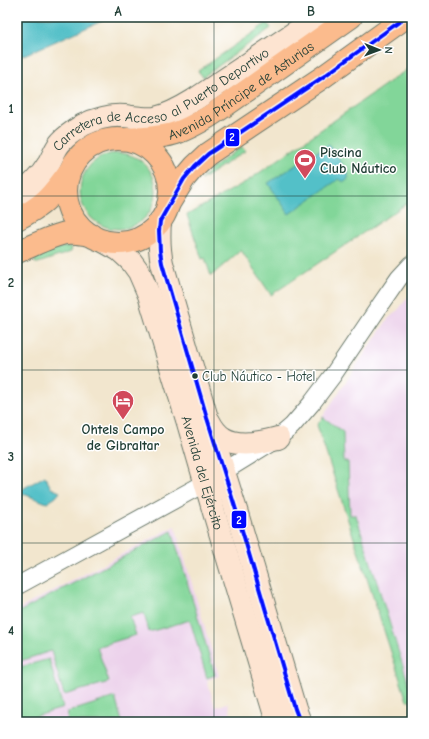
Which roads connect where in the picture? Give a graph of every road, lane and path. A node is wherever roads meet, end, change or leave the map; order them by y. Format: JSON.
{"nodes":[{"id":1,"x":318,"y":17,"type":"edge"},
{"id":2,"x":351,"y":17,"type":"edge"},
{"id":3,"x":406,"y":17,"type":"edge"},
{"id":4,"x":121,"y":139,"type":"junction"},
{"id":5,"x":71,"y":170,"type":"junction"},
{"id":6,"x":17,"y":195,"type":"edge"},
{"id":7,"x":164,"y":214,"type":"junction"},
{"id":8,"x":17,"y":219,"type":"edge"},
{"id":9,"x":97,"y":238,"type":"junction"},
{"id":10,"x":17,"y":252,"type":"edge"},
{"id":11,"x":412,"y":264,"type":"edge"},
{"id":12,"x":207,"y":418,"type":"junction"},
{"id":13,"x":278,"y":438,"type":"junction"},
{"id":14,"x":214,"y":477,"type":"junction"},
{"id":15,"x":17,"y":586,"type":"edge"},
{"id":16,"x":277,"y":722,"type":"edge"},
{"id":17,"x":300,"y":722,"type":"edge"}],
"edges":[{"from":1,"to":6,"type":"main road","name":"Carretera de Acceso al Puerto Deportivo"},
{"from":2,"to":4,"type":"highway","name":"Avenida Príncipe de Asturias"},
{"from":3,"to":7,"type":"highway"},
{"from":4,"to":5,"type":"highway"},
{"from":4,"to":7,"type":"highway"},
{"from":5,"to":8,"type":"highway"},
{"from":5,"to":9,"type":"highway"},
{"from":7,"to":9,"type":"highway"},
{"from":7,"to":12,"type":"main road","name":"Avenida del Ejército"},
{"from":9,"to":10,"type":"highway"},
{"from":9,"to":14,"type":"main road","name":"Avenida del Ejército"},
{"from":11,"to":13,"type":"street"},
{"from":12,"to":13,"type":"main road"},
{"from":12,"to":14,"type":"main road","name":"Avenida del Ejército"},
{"from":13,"to":14,"type":"street"},
{"from":14,"to":15,"type":"street"},
{"from":14,"to":16,"type":"main road","name":"Avenida del Ejército"},
{"from":14,"to":17,"type":"main road","name":"Avenida del Ejército"}]}
